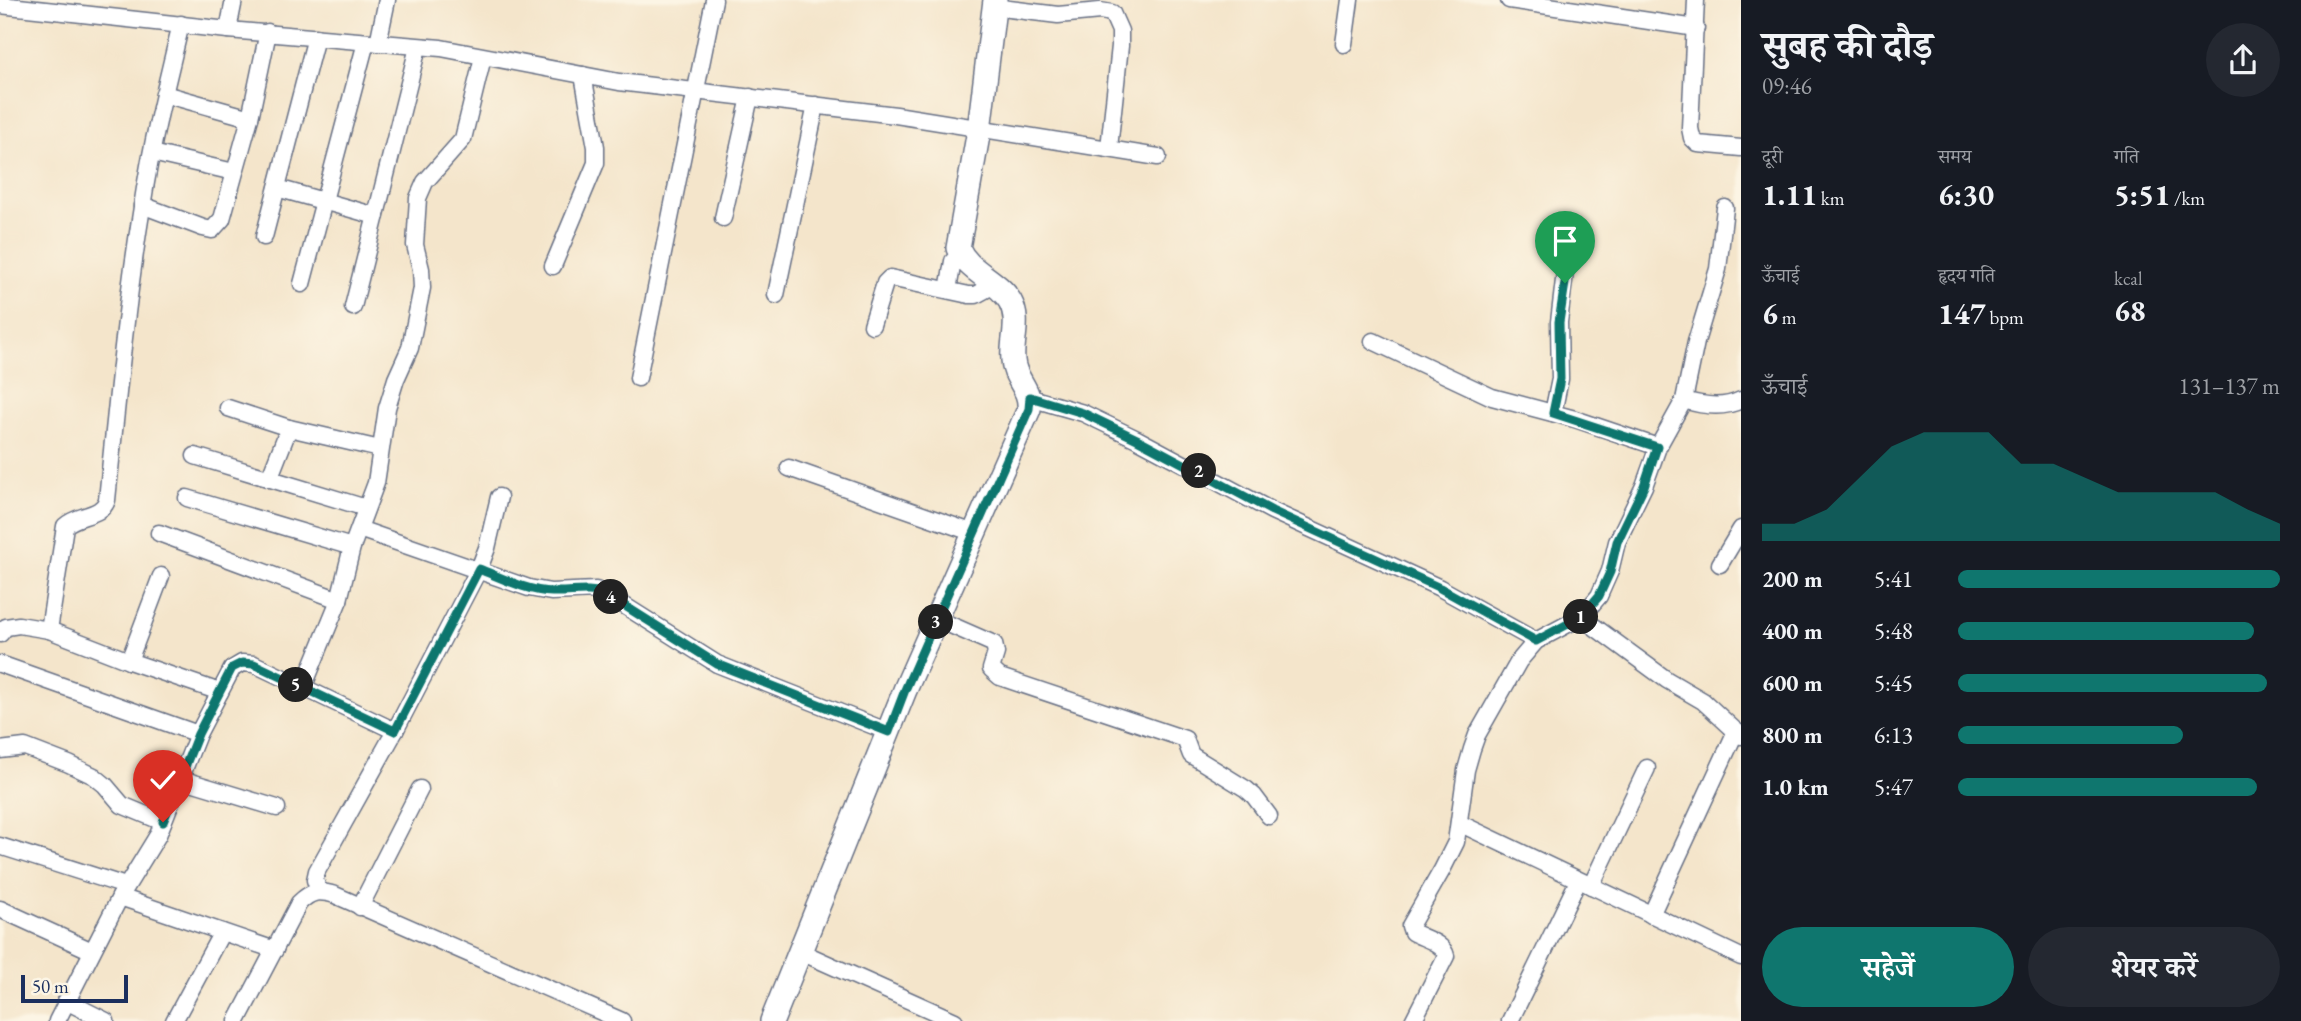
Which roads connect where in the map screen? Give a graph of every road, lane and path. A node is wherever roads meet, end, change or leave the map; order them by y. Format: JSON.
{"nodes":[{"id":1,"x":234,"y":0,"type":"edge"},
{"id":2,"x":387,"y":0,"type":"edge"},
{"id":3,"x":713,"y":0,"type":"edge"},
{"id":4,"x":1350,"y":0,"type":"edge"},
{"id":5,"x":1509,"y":0,"type":"edge"},
{"id":6,"x":1696,"y":0,"type":"edge"},
{"id":7,"x":30,"y":3,"type":"edge"},
{"id":8,"x":994,"y":3,"type":"edge"},
{"id":9,"x":0,"y":5,"type":"edge"},
{"id":10,"x":91,"y":7,"type":"edge"},
{"id":11,"x":181,"y":24,"type":"junction"},
{"id":12,"x":1696,"y":28,"type":"junction"},
{"id":13,"x":228,"y":30,"type":"junction"},
{"id":14,"x":268,"y":32,"type":"junction"},
{"id":15,"x":316,"y":37,"type":"junction"},
{"id":16,"x":372,"y":42,"type":"junction"},
{"id":17,"x":1344,"y":44,"type":"dead end"},
{"id":18,"x":418,"y":47,"type":"junction"},
{"id":19,"x":482,"y":57,"type":"junction"},
{"id":20,"x":583,"y":75,"type":"junction"},
{"id":21,"x":696,"y":91,"type":"junction"},
{"id":22,"x":164,"y":94,"type":"junction"},
{"id":23,"x":750,"y":97,"type":"junction"},
{"id":24,"x":816,"y":106,"type":"junction"},
{"id":25,"x":250,"y":118,"type":"junction"},
{"id":26,"x":979,"y":130,"type":"junction"},
{"id":27,"x":1109,"y":148,"type":"junction"},
{"id":28,"x":1741,"y":148,"type":"edge"},
{"id":29,"x":152,"y":153,"type":"junction"},
{"id":30,"x":1158,"y":157,"type":"dead end"},
{"id":31,"x":234,"y":172,"type":"junction"},
{"id":32,"x":277,"y":188,"type":"junction"},
{"id":33,"x":324,"y":201,"type":"junction"},
{"id":34,"x":142,"y":205,"type":"junction"},
{"id":35,"x":1725,"y":208,"type":"dead end"},
{"id":36,"x":376,"y":216,"type":"junction"},
{"id":37,"x":723,"y":218,"type":"dead end"},
{"id":38,"x":264,"y":237,"type":"dead end"},
{"id":39,"x":1548,"y":247,"type":"dead end"},
{"id":40,"x":963,"y":259,"type":"junction"},
{"id":41,"x":553,"y":266,"type":"dead end"},
{"id":42,"x":302,"y":284,"type":"dead end"},
{"id":43,"x":996,"y":284,"type":"junction"},
{"id":44,"x":948,"y":290,"type":"junction"},
{"id":45,"x":776,"y":295,"type":"dead end"},
{"id":46,"x":353,"y":307,"type":"dead end"},
{"id":47,"x":872,"y":325,"type":"dead end"},
{"id":48,"x":1373,"y":341,"type":"dead end"},
{"id":49,"x":638,"y":378,"type":"dead end"},
{"id":50,"x":1030,"y":397,"type":"junction"},
{"id":51,"x":1684,"y":400,"type":"junction"},
{"id":52,"x":1741,"y":400,"type":"edge"},
{"id":53,"x":228,"y":408,"type":"dead end"},
{"id":54,"x":1553,"y":413,"type":"junction"},
{"id":55,"x":289,"y":428,"type":"junction"},
{"id":56,"x":1657,"y":447,"type":"junction"},
{"id":57,"x":380,"y":449,"type":"junction"},
{"id":58,"x":195,"y":456,"type":"dead end"},
{"id":59,"x":789,"y":468,"type":"dead end"},
{"id":60,"x":269,"y":479,"type":"junction"},
{"id":61,"x":499,"y":497,"type":"dead end"},
{"id":62,"x":187,"y":498,"type":"dead end"},
{"id":63,"x":366,"y":508,"type":"junction"},
{"id":64,"x":359,"y":529,"type":"junction"},
{"id":65,"x":1741,"y":529,"type":"edge"},
{"id":66,"x":159,"y":533,"type":"dead end"},
{"id":67,"x":974,"y":533,"type":"junction"},
{"id":68,"x":352,"y":547,"type":"junction"},
{"id":69,"x":1720,"y":564,"type":"dead end"},
{"id":70,"x":479,"y":569,"type":"junction"},
{"id":71,"x":161,"y":576,"type":"dead end"},
{"id":72,"x":339,"y":600,"type":"junction"},
{"id":73,"x":1581,"y":617,"type":"junction"},
{"id":74,"x":937,"y":619,"type":"junction"},
{"id":75,"x":48,"y":631,"type":"junction"},
{"id":76,"x":0,"y":634,"type":"edge"},
{"id":77,"x":1536,"y":641,"type":"junction"},
{"id":78,"x":129,"y":662,"type":"junction"},
{"id":79,"x":0,"y":664,"type":"edge"},
{"id":80,"x":303,"y":688,"type":"junction"},
{"id":81,"x":220,"y":692,"type":"junction"},
{"id":82,"x":395,"y":731,"type":"junction"},
{"id":83,"x":889,"y":732,"type":"junction"},
{"id":84,"x":1738,"y":733,"type":"edge"},
{"id":85,"x":198,"y":734,"type":"junction"},
{"id":86,"x":0,"y":750,"type":"edge"},
{"id":87,"x":1647,"y":768,"type":"dead end"},
{"id":88,"x":181,"y":779,"type":"junction"},
{"id":89,"x":420,"y":789,"type":"dead end"},
{"id":90,"x":277,"y":808,"type":"dead end"},
{"id":91,"x":1269,"y":816,"type":"dead end"},
{"id":92,"x":163,"y":822,"type":"junction"},
{"id":93,"x":1459,"y":822,"type":"junction"},
{"id":94,"x":0,"y":846,"type":"edge"},
{"id":95,"x":1585,"y":883,"type":"junction"},
{"id":96,"x":319,"y":891,"type":"junction"},
{"id":97,"x":123,"y":892,"type":"junction"},
{"id":98,"x":360,"y":906,"type":"junction"},
{"id":99,"x":0,"y":909,"type":"edge"},
{"id":100,"x":1651,"y":915,"type":"junction"},
{"id":101,"x":222,"y":932,"type":"junction"},
{"id":102,"x":275,"y":950,"type":"junction"},
{"id":103,"x":92,"y":951,"type":"junction"},
{"id":104,"x":800,"y":952,"type":"junction"},
{"id":105,"x":1741,"y":957,"type":"edge"},
{"id":106,"x":66,"y":1002,"type":"junction"},
{"id":107,"x":57,"y":1021,"type":"edge"},
{"id":108,"x":106,"y":1021,"type":"edge"},
{"id":109,"x":174,"y":1021,"type":"edge"},
{"id":110,"x":237,"y":1021,"type":"edge"},
{"id":111,"x":622,"y":1021,"type":"edge"},
{"id":112,"x":772,"y":1021,"type":"edge"},
{"id":113,"x":956,"y":1021,"type":"edge"},
{"id":114,"x":1413,"y":1021,"type":"edge"},
{"id":115,"x":1510,"y":1021,"type":"edge"}],
"edges":[{"from":1,"to":13,"type":"street"},
{"from":2,"to":16,"type":"street"},
{"from":3,"to":21,"type":"street"},
{"from":4,"to":17,"type":"street"},
{"from":5,"to":12,"type":"street"},
{"from":6,"to":12,"type":"street"},
{"from":7,"to":9,"type":"street"},
{"from":7,"to":10,"type":"street"},
{"from":8,"to":26,"type":"street"},
{"from":8,"to":27,"type":"street"},
{"from":10,"to":11,"type":"street"},
{"from":11,"to":13,"type":"street"},
{"from":11,"to":22,"type":"street"},
{"from":12,"to":28,"type":"street"},
{"from":13,"to":14,"type":"street"},
{"from":14,"to":15,"type":"street"},
{"from":14,"to":25,"type":"street"},
{"from":15,"to":16,"type":"street"},
{"from":15,"to":32,"type":"street"},
{"from":16,"to":18,"type":"street"},
{"from":16,"to":33,"type":"street"},
{"from":18,"to":19,"type":"street"},
{"from":18,"to":36,"type":"street"},
{"from":19,"to":20,"type":"street"},
{"from":19,"to":57,"type":"street"},
{"from":20,"to":21,"type":"street"},
{"from":20,"to":41,"type":"street"},
{"from":21,"to":23,"type":"street"},
{"from":21,"to":49,"type":"street"},
{"from":22,"to":25,"type":"street"},
{"from":22,"to":29,"type":"street"},
{"from":23,"to":24,"type":"street"},
{"from":23,"to":37,"type":"street"},
{"from":24,"to":26,"type":"street"},
{"from":24,"to":45,"type":"street"},
{"from":25,"to":31,"type":"street"},
{"from":26,"to":27,"type":"street"},
{"from":26,"to":40,"type":"street"},
{"from":27,"to":30,"type":"street"},
{"from":29,"to":31,"type":"street"},
{"from":29,"to":34,"type":"street"},
{"from":31,"to":34,"type":"street"},
{"from":32,"to":33,"type":"street"},
{"from":32,"to":38,"type":"street"},
{"from":33,"to":36,"type":"street"},
{"from":33,"to":42,"type":"street"},
{"from":34,"to":75,"type":"street"},
{"from":35,"to":51,"type":"street"},
{"from":36,"to":46,"type":"street"},
{"from":39,"to":54,"type":"street"},
{"from":40,"to":43,"type":"street"},
{"from":40,"to":44,"type":"street"},
{"from":43,"to":44,"type":"street"},
{"from":43,"to":50,"type":"street"},
{"from":44,"to":47,"type":"street"},
{"from":48,"to":54,"type":"street"},
{"from":50,"to":67,"type":"street"},
{"from":50,"to":77,"type":"street"},
{"from":51,"to":52,"type":"street"},
{"from":51,"to":56,"type":"street"},
{"from":53,"to":55,"type":"street"},
{"from":54,"to":56,"type":"street"},
{"from":55,"to":57,"type":"street"},
{"from":55,"to":60,"type":"street"},
{"from":56,"to":73,"type":"street"},
{"from":57,"to":63,"type":"street"},
{"from":58,"to":60,"type":"street"},
{"from":59,"to":67,"type":"street"},
{"from":60,"to":63,"type":"street"},
{"from":61,"to":70,"type":"street"},
{"from":62,"to":68,"type":"street"},
{"from":63,"to":64,"type":"street"},
{"from":64,"to":68,"type":"street"},
{"from":64,"to":70,"type":"street"},
{"from":65,"to":69,"type":"street"},
{"from":66,"to":72,"type":"street"},
{"from":67,"to":74,"type":"street"},
{"from":68,"to":72,"type":"street"},
{"from":70,"to":82,"type":"street"},
{"from":70,"to":83,"type":"street"},
{"from":71,"to":78,"type":"street"},
{"from":72,"to":80,"type":"street"},
{"from":73,"to":77,"type":"street"},
{"from":73,"to":84,"type":"street"},
{"from":74,"to":83,"type":"street"},
{"from":74,"to":91,"type":"street"},
{"from":75,"to":76,"type":"street"},
{"from":75,"to":78,"type":"street"},
{"from":77,"to":93,"type":"street"},
{"from":78,"to":81,"type":"street"},
{"from":79,"to":85,"type":"street"},
{"from":80,"to":81,"type":"street"},
{"from":80,"to":82,"type":"street"},
{"from":81,"to":85,"type":"street"},
{"from":82,"to":96,"type":"street"},
{"from":83,"to":104,"type":"street"},
{"from":84,"to":100,"type":"street"},
{"from":85,"to":88,"type":"street"},
{"from":86,"to":92,"type":"street"},
{"from":87,"to":95,"type":"street"},
{"from":88,"to":90,"type":"street"},
{"from":88,"to":92,"type":"street"},
{"from":89,"to":98,"type":"street"},
{"from":92,"to":97,"type":"street"},
{"from":93,"to":95,"type":"street"},
{"from":93,"to":114,"type":"street"},
{"from":94,"to":97,"type":"street"},
{"from":95,"to":100,"type":"street"},
{"from":95,"to":115,"type":"street"},
{"from":96,"to":98,"type":"street"},
{"from":96,"to":102,"type":"street"},
{"from":97,"to":101,"type":"street"},
{"from":97,"to":103,"type":"street"},
{"from":98,"to":111,"type":"street"},
{"from":99,"to":103,"type":"street"},
{"from":100,"to":105,"type":"street"},
{"from":101,"to":102,"type":"street"},
{"from":101,"to":109,"type":"street"},
{"from":102,"to":110,"type":"street"},
{"from":103,"to":106,"type":"street"},
{"from":104,"to":112,"type":"street"},
{"from":104,"to":113,"type":"street"},
{"from":106,"to":107,"type":"street"},
{"from":106,"to":108,"type":"street"}]}
